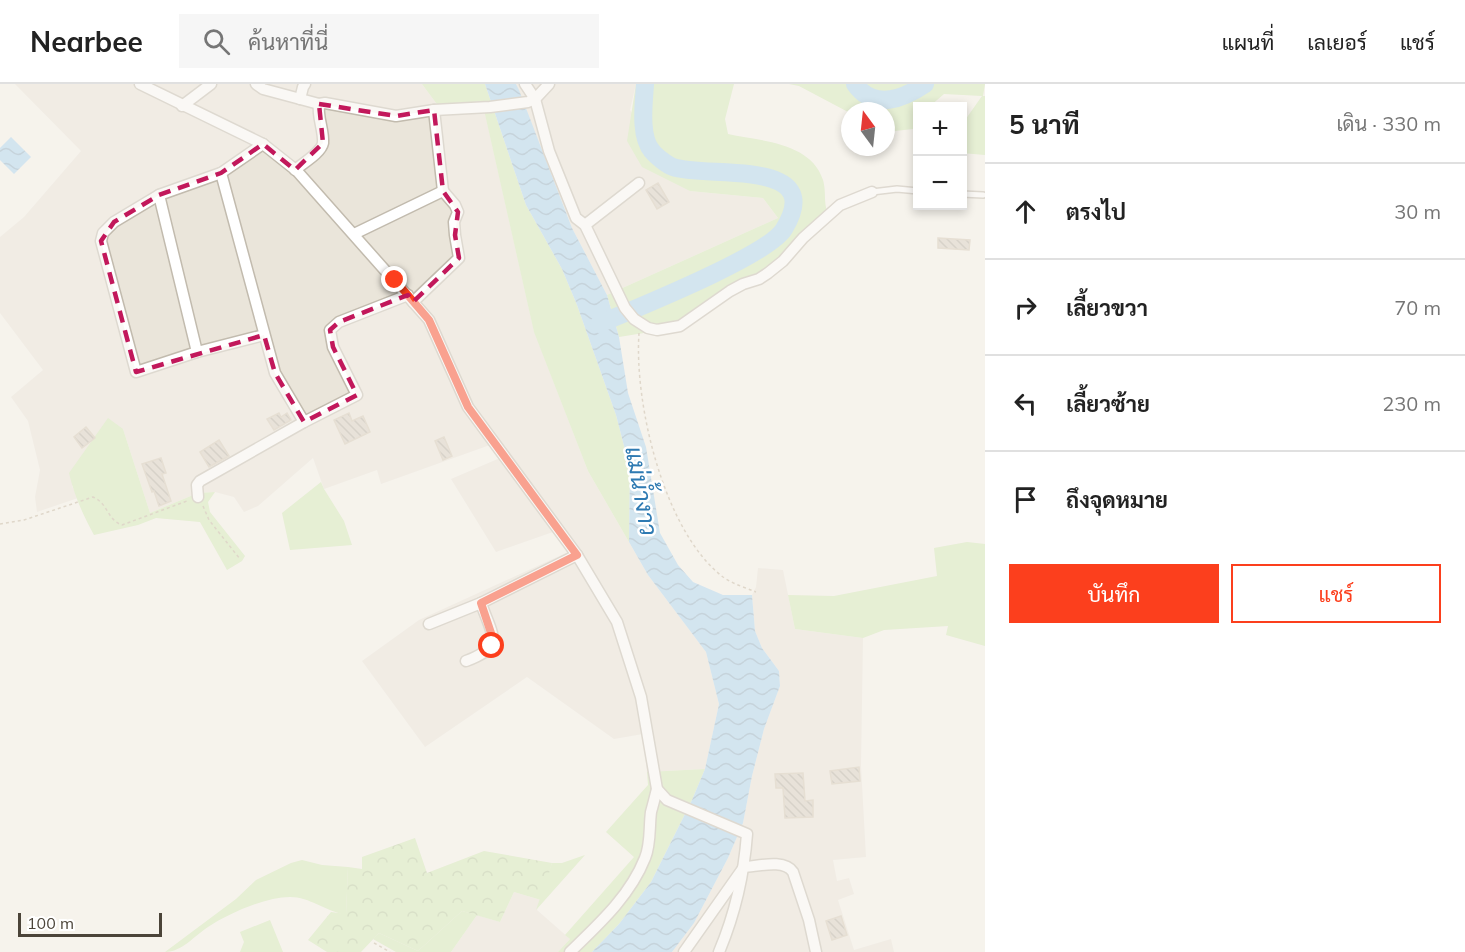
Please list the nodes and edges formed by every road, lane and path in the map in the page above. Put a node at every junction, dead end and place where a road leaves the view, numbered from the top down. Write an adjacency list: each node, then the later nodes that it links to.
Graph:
1 (141, 84): 10 (street)
2 (211, 84): 10 (street)
3 (256, 84): 7 (street)
4 (306, 84): 7 (street)
5 (525, 84): 8 (street)
6 (549, 84): 8 (street)
7 (300, 99): 9 (street)
8 (532, 100): 11 (street); 22 (street)
9 (319, 104): 11 (street); 13 (street)
10 (182, 106): 12 (street)
11 (434, 110): 16 (street)
12 (263, 144): 13 (street); 14 (street)
13 (295, 170): 23 (street)
14 (221, 173): 20 (street); 26 (street)
15 (639, 183): 22 (street)
16 (442, 191): 23 (street); 24 (street)
17 (913, 191): 18 (lane)
18 (872, 192): 25 (street)
19 (967, 194): 21 (lane)
20 (159, 195): 27 (street); 27 (street)
21 (984, 195)
22 (585, 225): 25 (street)
23 (354, 234): 24 (street)
24 (411, 299): 28 (street); 31 (street)
25 (640, 321): 33 (path)
26 (264, 335): 27 (street); 28 (street)
27 (196, 352)
28 (304, 422): 29 (street)
29 (198, 497): 30 (path); 32 (path)
30 (0, 524)
31 (577, 555): 34 (street); 37 (street)
32 (240, 559)
33 (756, 592)
34 (481, 603): 35 (street); 36 (street)
35 (429, 624)
36 (466, 661)
37 (657, 789): 38 (street); 41 (street)
38 (744, 867): 42 (street); 43 (street); 44 (street)
39 (374, 943): 40 (path)
40 (390, 952)
41 (570, 952)
42 (684, 952)
43 (719, 952)
44 (816, 952)

